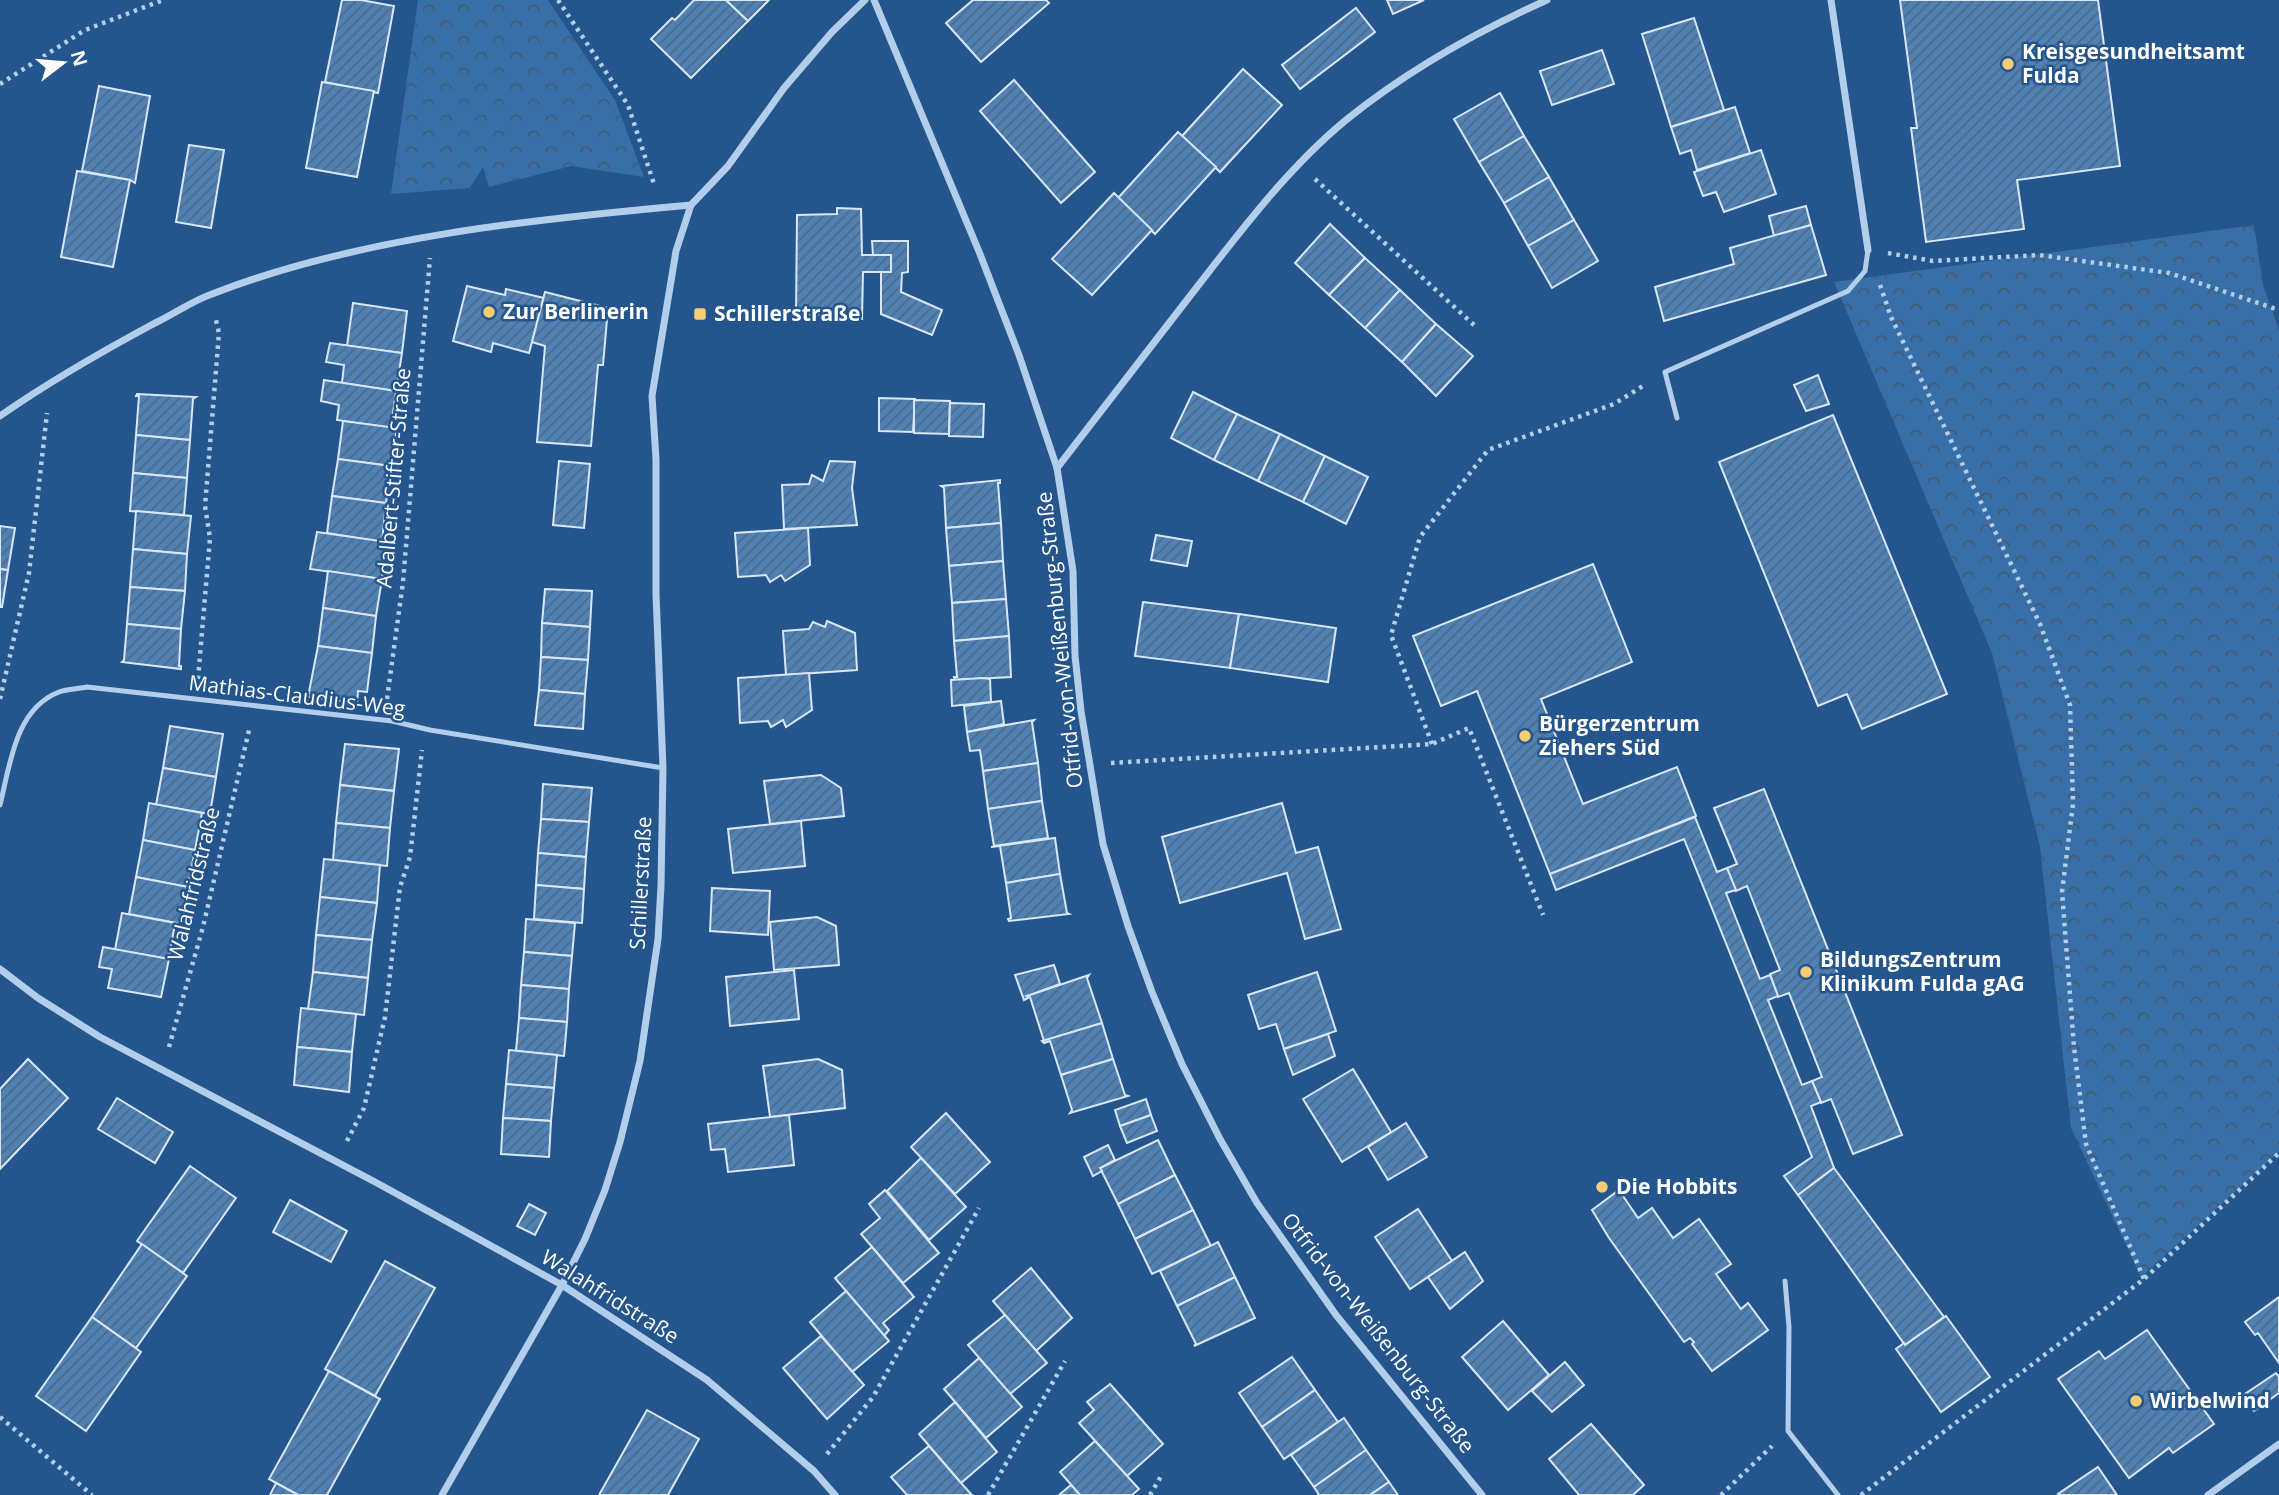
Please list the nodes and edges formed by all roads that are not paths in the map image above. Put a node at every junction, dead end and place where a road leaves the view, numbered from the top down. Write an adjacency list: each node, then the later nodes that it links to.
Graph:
1 (865, 0): 5 (street, Schillerstraße)
2 (874, 0): 9 (street, Otfrid-von-Weißenburg-Straße)
3 (1546, 0): 9 (street, Otfrid-von-Weißenburg-Straße)
4 (1831, 0): 6 (street)
5 (691, 205): 7 (street); 10 (street, Schillerstraße)
6 (1868, 250): 8 (lane)
7 (0, 416)
8 (1677, 418)
9 (1057, 468): 18 (street, Otfrid-von-Weißenburg-Straße)
10 (663, 768): 11 (lane, Mathias-Claudius-Weg); 14 (street, Schillerstraße)
11 (0, 805)
12 (0, 969): 14 (street, Walahfridstraße)
13 (1786, 1281): 19 (lane)
14 (562, 1284): 16 (street, Schillerstraße); 17 (street, Walahfridstraße)
15 (2279, 1444): 20 (street)
16 (442, 1495)
17 (835, 1495)
18 (1482, 1495)
19 (1838, 1495)
20 (2208, 1495)

